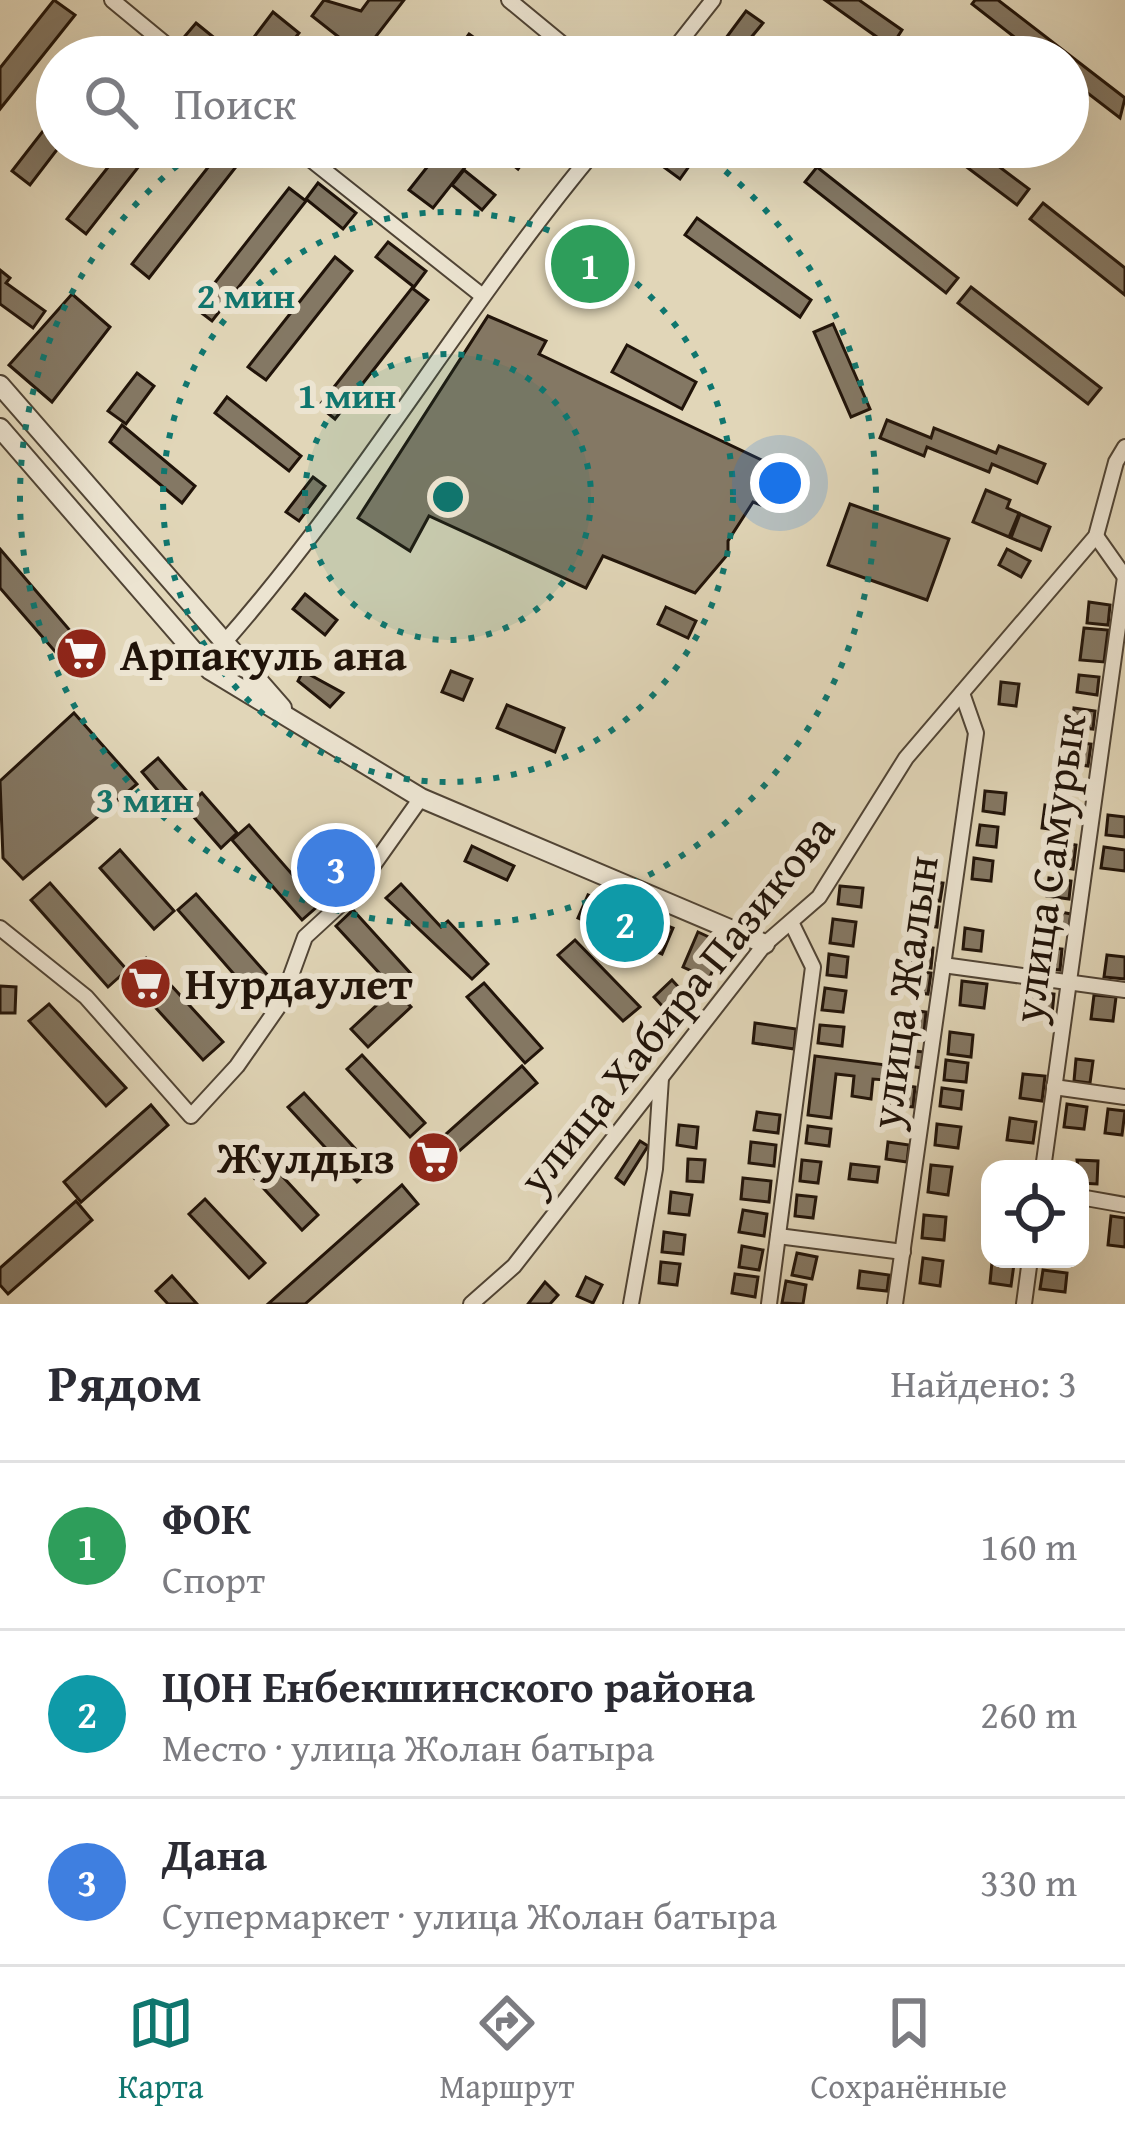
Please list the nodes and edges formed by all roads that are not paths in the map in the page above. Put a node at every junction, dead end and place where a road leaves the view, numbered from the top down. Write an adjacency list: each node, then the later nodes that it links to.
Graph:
1 (112, 0): 4 (street)
2 (509, 0): 5 (street)
3 (713, 0): 6 (street)
4 (156, 36)
5 (553, 36)
6 (685, 36)
7 (321, 168): 9 (street)
8 (581, 168): 9 (street)
9 (480, 294): 15 (street)
10 (0, 385): 15 (street)
11 (0, 428): 18 (street)
12 (1125, 447): 13 (street, улица Хабира Пазикова)
13 (1096, 536): 14 (street, улица Самурык); 17 (street, улица Хабира Пазикова)
14 (1125, 577): 16 (street, улица Самурык)
15 (223, 645): 18 (street)
16 (1117, 691): 24 (street, улица Самурык)
17 (962, 693): 20 (street, улица Хабира Пазикова); 23 (street, улица Жалын)
18 (302, 729): 19 (street)
19 (421, 798): 21 (street); 22 (street)
20 (791, 922): 22 (street, улица Хабира Пазикова); 32 (street)
21 (0, 928)
22 (765, 944): 26 (street, улица Хабира Пазикова)
23 (944, 965): 24 (street); 33 (street, улица Жалын)
24 (1069, 983): 25 (street); 27 (street, улица Самурык)
25 (1125, 990)
26 (661, 1078): 35 (street, улица Хабира Пазикова); 36 (street)
27 (1054, 1087): 28 (street); 29 (street, улица Самурык)
28 (1125, 1097)
29 (1044, 1160)
30 (1089, 1199): 31 (street)
31 (1125, 1205)
32 (778, 1236): 33 (street); 37 (street)
33 (903, 1252): 38 (street, улица Жалын)
34 (1029, 1268): 39 (street)
35 (471, 1304)
36 (631, 1304)
37 (769, 1304)
38 (896, 1304)
39 (1024, 1304)

